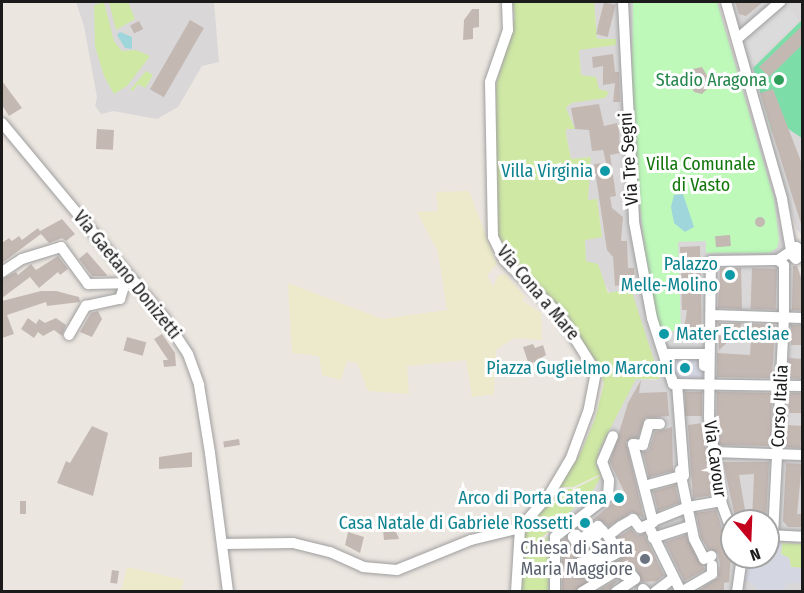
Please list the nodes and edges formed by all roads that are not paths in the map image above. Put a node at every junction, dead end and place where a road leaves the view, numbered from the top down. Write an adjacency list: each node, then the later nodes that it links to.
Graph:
1 (507, 2): 33 (street, Via Cona a Mare)
2 (623, 2): 16 (street, Via Tre Segni)
3 (726, 2): 5 (street)
4 (780, 2): 5 (street)
5 (737, 39): 7 (street)
6 (2, 123): 10 (street, Via Gaetano Donizetti)
7 (799, 255): 8 (street)
8 (783, 268): 11 (street); 12 (street, Corso Italia)
9 (2, 272): 10 (street)
10 (130, 284): 14 (street); 37 (street, Via Gaetano Donizetti)
11 (711, 315): 12 (street); 15 (street)
12 (784, 317): 13 (street); 17 (street, Corso Italia)
13 (802, 318)
14 (69, 335)
15 (706, 383): 16 (street); 16 (street); 17 (street); 22 (street, Via Cavour)
16 (675, 384): 25 (street)
17 (781, 385): 18 (street); 23 (street, Corso Italia)
18 (802, 386)
19 (660, 424): 26 (street)
20 (675, 424): 25 (street)
21 (613, 436): 40 (street)
22 (713, 452): 23 (street); 27 (street, Via Cavour)
23 (777, 454): 24 (street); 30 (street, Corso Italia)
24 (802, 455)
25 (682, 476): 26 (street); 28 (street)
26 (644, 486): 31 (street)
27 (721, 501): 28 (street); 29 (street, Via Cavour)
28 (688, 507): 31 (street); 32 (street)
29 (724, 509)
30 (772, 509)
31 (650, 523): 36 (street); 39 (street)
32 (690, 526): 36 (street); 51 (street)
33 (520, 528): 37 (street); 46 (street)
34 (780, 536): 35 (street)
35 (802, 537)
36 (653, 538): 42 (street)
37 (224, 544): 45 (street, Via Gaetano Donizetti)
38 (579, 547): 39 (street)
39 (584, 566): 40 (street); 43 (street)
40 (557, 567): 47 (street)
41 (740, 569): 52 (street)
42 (671, 574): 50 (street); 51 (street)
43 (599, 587): 44 (street); 48 (street)
44 (641, 587): 49 (street)
45 (228, 591)
46 (516, 591)
47 (555, 591)
48 (582, 591)
49 (615, 591)
50 (655, 591)
51 (681, 591)
52 (737, 591)

